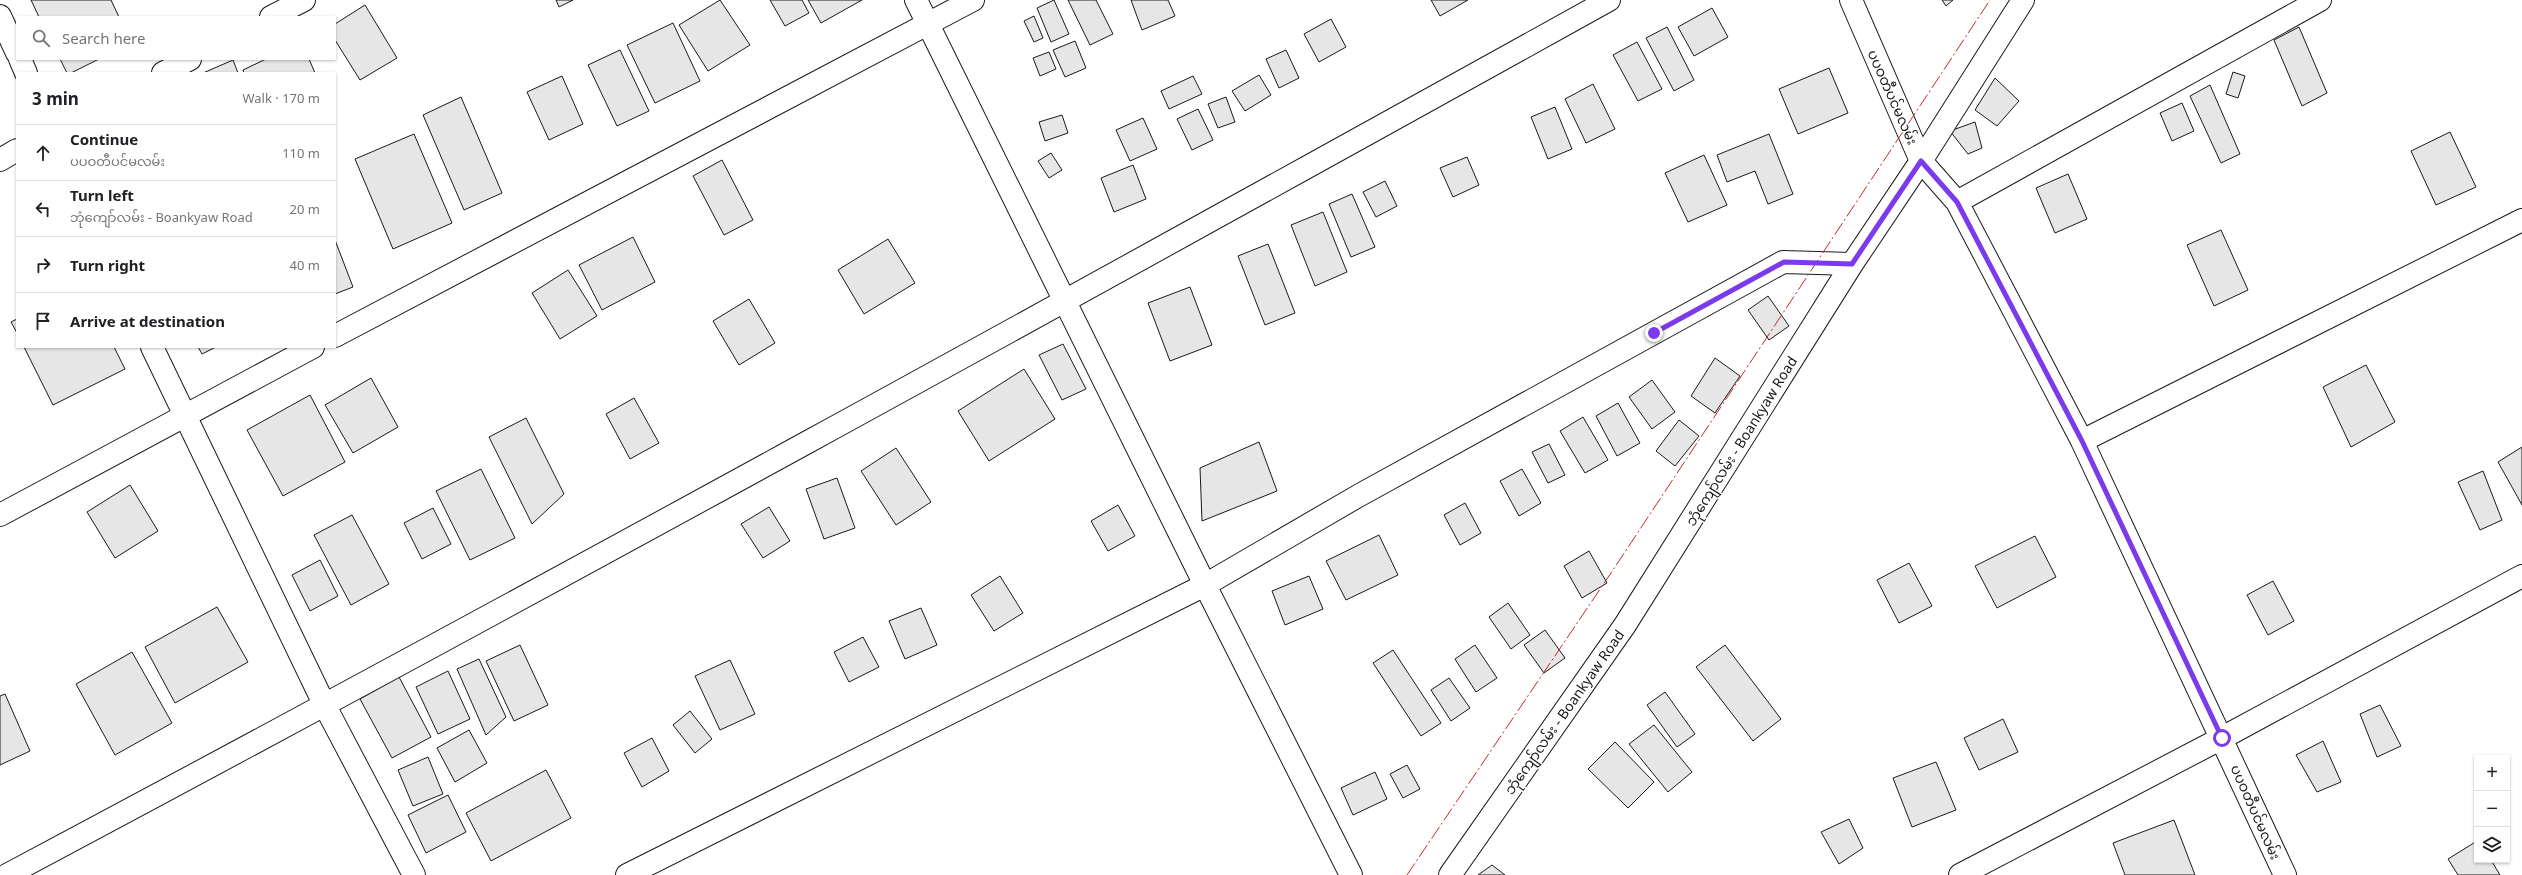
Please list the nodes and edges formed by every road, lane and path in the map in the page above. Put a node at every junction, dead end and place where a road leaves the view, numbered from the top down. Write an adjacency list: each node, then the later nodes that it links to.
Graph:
1 (304, 0): 9 (street)
2 (916, 0): 10 (street)
3 (973, 0): 10 (street)
4 (1609, 0): 22 (street)
5 (1851, 0): 18 (street, ပပဝတီပင်မလမ်း)
6 (2023, 0): 18 (street, ဘုံကျော်လမ်း - Boankyaw Road)
7 (2320, 0): 19 (street)
8 (0, 16): 11 (street)
9 (273, 16)
10 (928, 25): 22 (street); 23 (street)
11 (16, 51)
12 (20, 60): 14 (street)
13 (188, 60): 15 (street)
14 (26, 72)
15 (165, 72)
16 (16, 151): 17 (street)
17 (0, 160)
18 (1921, 161): 19 (street, ပပဝတီပင်မလမ်း); 21 (street, ဘုံကျော်လမ်း - Boankyaw Road)
19 (1957, 202): 27 (street, ပပဝတီပင်မလမ်း)
20 (2522, 220): 27 (street)
21 (1852, 264): 30 (street); 37 (street, ဘုံကျော်လမ်း - Boankyaw Road)
22 (1065, 302): 30 (street); 31 (street)
23 (336, 335)
24 (152, 348): 26 (street)
25 (311, 348): 26 (street)
26 (183, 415): 28 (street); 31 (street)
27 (2082, 441): 32 (street, ပပဝတီပင်မလမ်း)
28 (0, 515)
29 (2522, 576): 32 (street)
30 (1204, 585): 35 (street); 36 (street)
31 (325, 706): 33 (street); 34 (street)
32 (2222, 738): 38 (street); 39 (street, ပပဝတီပင်မလမ်း)
33 (7, 875)
34 (414, 875)
35 (627, 875)
36 (1351, 875)
37 (1450, 875)
38 (1960, 875)
39 (2285, 875)

